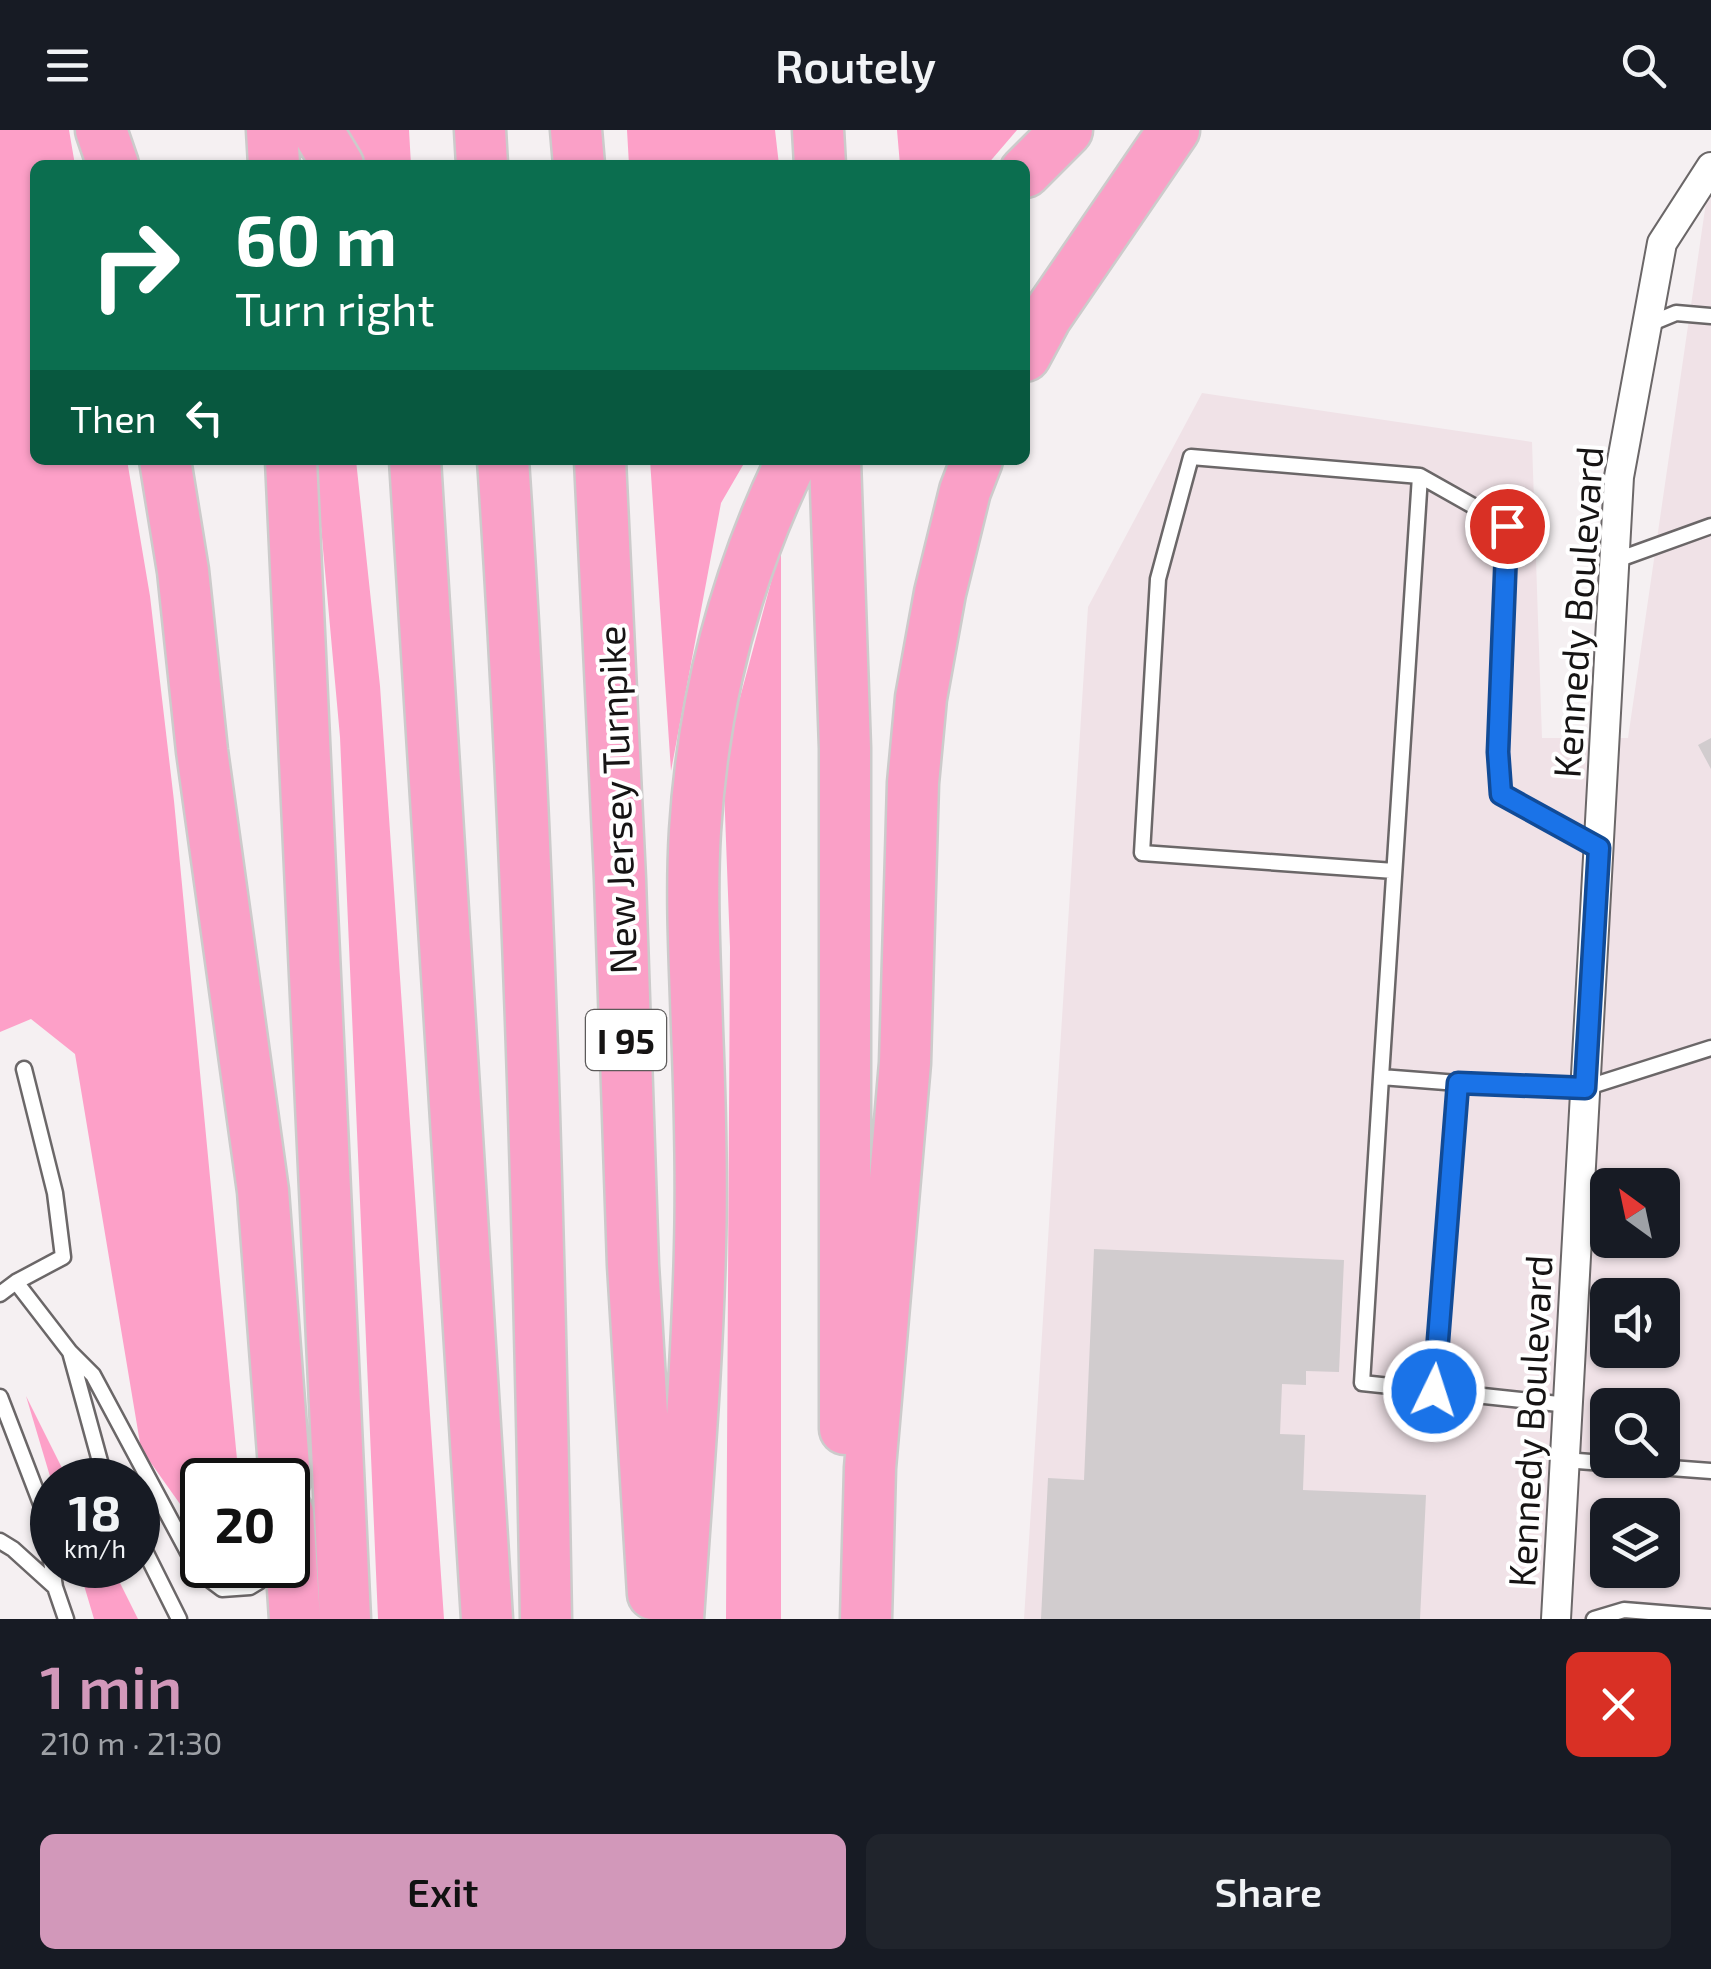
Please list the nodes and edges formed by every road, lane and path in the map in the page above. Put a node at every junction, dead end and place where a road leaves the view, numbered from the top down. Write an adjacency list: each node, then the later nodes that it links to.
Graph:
1 (101, 130): 9 (highway)
2 (272, 130): 10 (highway)
3 (317, 130): 11 (highway)
4 (480, 130): 12 (highway)
5 (576, 130): 13 (highway)
6 (818, 130): 14 (highway)
7 (1067, 130): 16 (highway)
8 (1174, 130): 19 (highway)
9 (112, 160)
10 (274, 160)
11 (335, 160)
12 (482, 160)
13 (579, 160)
14 (820, 160)
15 (1711, 166): 18 (street, Kennedy Boulevard)
16 (1030, 167)
17 (1711, 316): 18 (lane)
18 (1647, 326): 30 (street, Kennedy Boulevard)
19 (1030, 347)
20 (166, 465): 45 (highway)
21 (291, 465): 61 (highway)
22 (415, 465): 62 (highway)
23 (503, 465): 63 (highway, I 95)
24 (600, 465): 64 (highway, New Jersey Turnpike / I 95)
25 (790, 465): 65 (highway)
26 (834, 465): 66 (highway)
27 (976, 465): 67 (highway)
28 (1420, 476): 31 (lane); 32 (lane); 32 (lane)
29 (1711, 526): 30 (lane)
30 (1614, 560): 31 (street, Kennedy Boulevard)
31 (1599, 848): 37 (street, Kennedy Boulevard)
32 (1394, 871): 35 (lane)
33 (1711, 1048): 37 (lane)
34 (24, 1069): 38 (lane)
35 (1381, 1076): 36 (lane); 41 (lane)
36 (1458, 1083): 37 (lane); 41 (lane)
37 (1585, 1088): 43 (street, Kennedy Boulevard)
38 (16, 1282): 39 (lane); 40 (lane)
39 (0, 1294)
40 (70, 1352): 44 (lane); 49 (lane)
41 (1434, 1391): 43 (lane)
42 (0, 1397): 48 (lane)
43 (1568, 1404): 46 (street, Kennedy Boulevard)
44 (99, 1458)
45 (283, 1458)
46 (1564, 1460): 47 (lane); 68 (street, Kennedy Boulevard)
47 (1711, 1471)
48 (30, 1477)
49 (180, 1537)
50 (0, 1541): 51 (lane)
51 (30, 1566)
52 (160, 1581): 59 (lane)
53 (55, 1588): 58 (lane)
54 (221, 1588): 55 (lane)
55 (250, 1588)
56 (291, 1588): 60 (highway)
57 (1711, 1618): 69 (lane)
58 (66, 1619)
59 (179, 1619)
60 (296, 1619)
61 (345, 1619)
62 (487, 1619)
63 (546, 1619)
64 (654, 1619)
65 (678, 1619)
66 (845, 1619)
67 (866, 1619)
68 (1556, 1619)
69 (1594, 1619)

